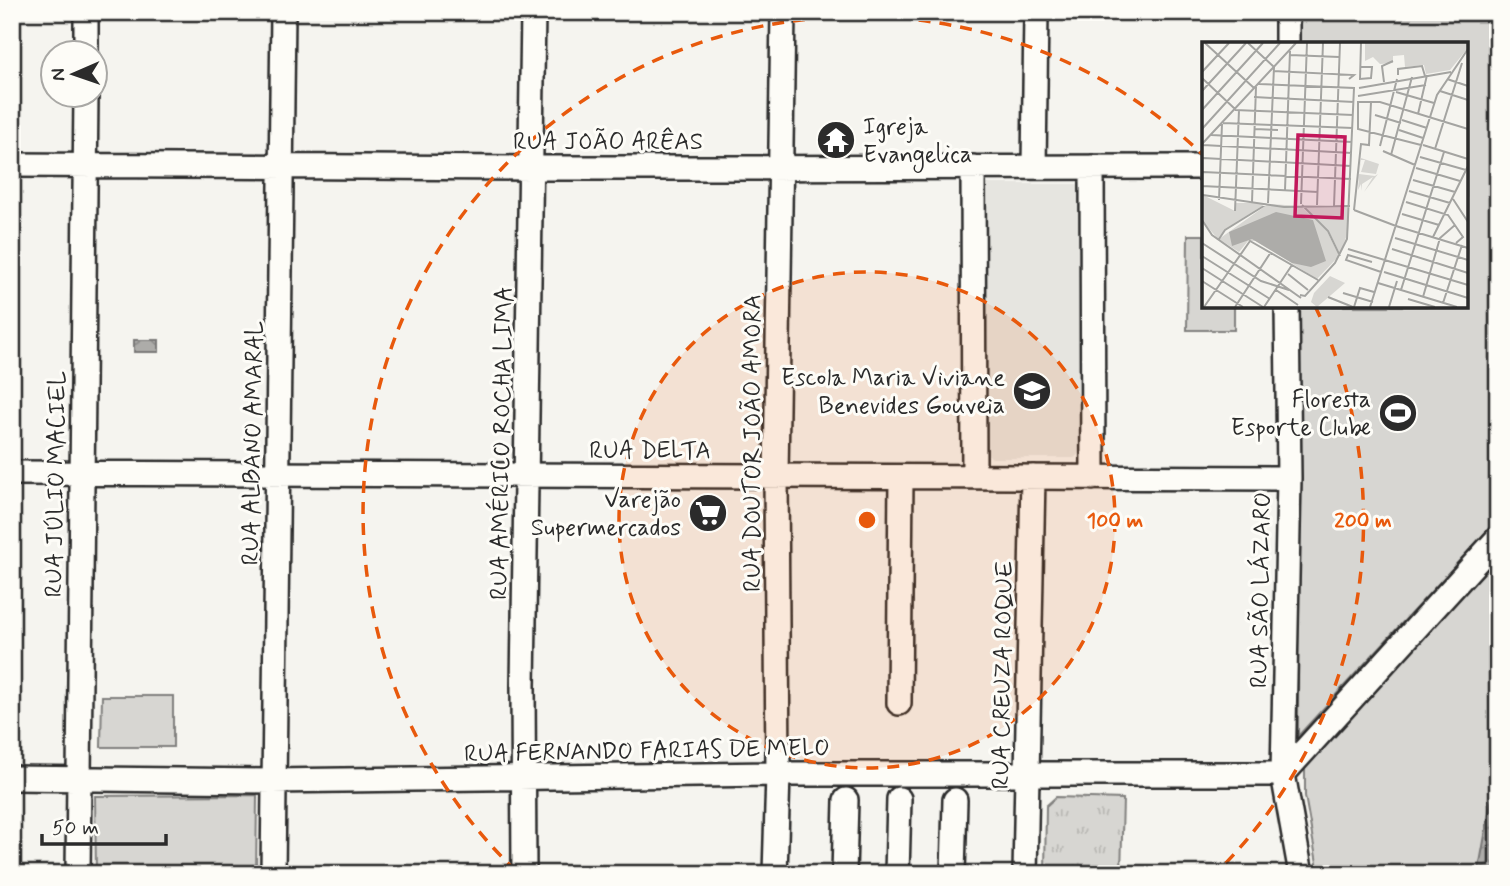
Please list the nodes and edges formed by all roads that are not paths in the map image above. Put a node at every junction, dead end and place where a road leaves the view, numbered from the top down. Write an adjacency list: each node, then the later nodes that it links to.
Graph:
1 (86, 12): 7 (street)
2 (283, 12): 12 (street, RUA ALBANO AMARAL)
3 (533, 12): 18 (street, RUA AMÉRICO ROCHA LIMA)
4 (783, 12): 13 (street, RUA DOUTOR JOÃO AMORA)
5 (1036, 12): 15 (street)
6 (1287, 12): 8 (street)
7 (86, 38)
8 (1287, 42)
9 (86, 108): 11 (street, RUA JÚLIO MACIEL)
10 (12, 165): 11 (street, RUA JOÃO ARÊAS)
11 (85, 165): 12 (street, RUA JOÃO ARÊAS); 20 (street, RUA JÚLIO MACIEL)
12 (281, 166): 18 (street, RUA JOÃO ARÊAS); 22 (street, RUA ALBANO AMARAL)
13 (782, 166): 14 (street, RUA JOÃO ARÊAS); 18 (street, RUA JOÃO ARÊAS); 24 (street, RUA DOUTOR JOÃO AMORA)
14 (973, 167): 15 (street, RUA JOÃO ARÊAS); 26 (street)
15 (1034, 167): 16 (street, RUA JOÃO ARÊAS)
16 (1092, 167): 17 (street, RUA JOÃO ARÊAS); 28 (street)
17 (1202, 167)
18 (532, 168): 23 (street, RUA AMÉRICO ROCHA LIMA)
19 (1287, 308): 29 (street, RUA SÃO LÁZARO)
20 (80, 472): 21 (street, RUA DELTA); 22 (street, RUA DELTA); 36 (street, RUA JÚLIO MACIEL)
21 (12, 473)
22 (278, 474): 23 (street, RUA DELTA); 38 (street, RUA ALBANO AMARAL)
23 (526, 476): 24 (street, RUA DELTA); 37 (street, RUA AMÉRICO ROCHA LIMA)
24 (776, 477): 25 (street, RUA DELTA); 32 (street, RUA DOUTOR JOÃO AMORA)
25 (901, 477): 26 (street, RUA DELTA); 31 (street)
26 (974, 477): 27 (street, RUA DELTA)
27 (1033, 477): 28 (street, RUA DELTA); 33 (street, RUA CREUZA ROQUE)
28 (1093, 478): 29 (street, RUA DELTA)
29 (1289, 478): 34 (street, RUA SÃO LÁZARO)
30 (1498, 538): 34 (street)
31 (899, 703)
32 (778, 774): 33 (street, RUA FERNANDO FARIAS DE MELO); 37 (street, RUA FERNANDO FARIAS DE MELO); 45 (street, RUA DOUTOR JOÃO AMORA)
33 (1026, 774): 34 (street, RUA FERNANDO FARIAS DE MELO); 49 (street, RUA CREUZA ROQUE)
34 (1283, 774): 50 (street, RUA SÃO LÁZARO)
35 (12, 778): 36 (street, RUA FERNANDO FARIAS DE MELO)
36 (79, 779): 38 (street, RUA FERNANDO FARIAS DE MELO); 42 (street, RUA JÚLIO MACIEL)
37 (524, 779): 38 (street, RUA FERNANDO FARIAS DE MELO); 44 (street, RUA AMÉRICO ROCHA LIMA)
38 (273, 781): 43 (street, RUA ALBANO AMARAL)
39 (899, 799): 47 (street)
40 (846, 800): 46 (street)
41 (955, 800): 48 (street)
42 (78, 874)
43 (274, 874)
44 (524, 874)
45 (775, 874)
46 (844, 874)
47 (897, 874)
48 (953, 874)
49 (1025, 874)
50 (1301, 874)

